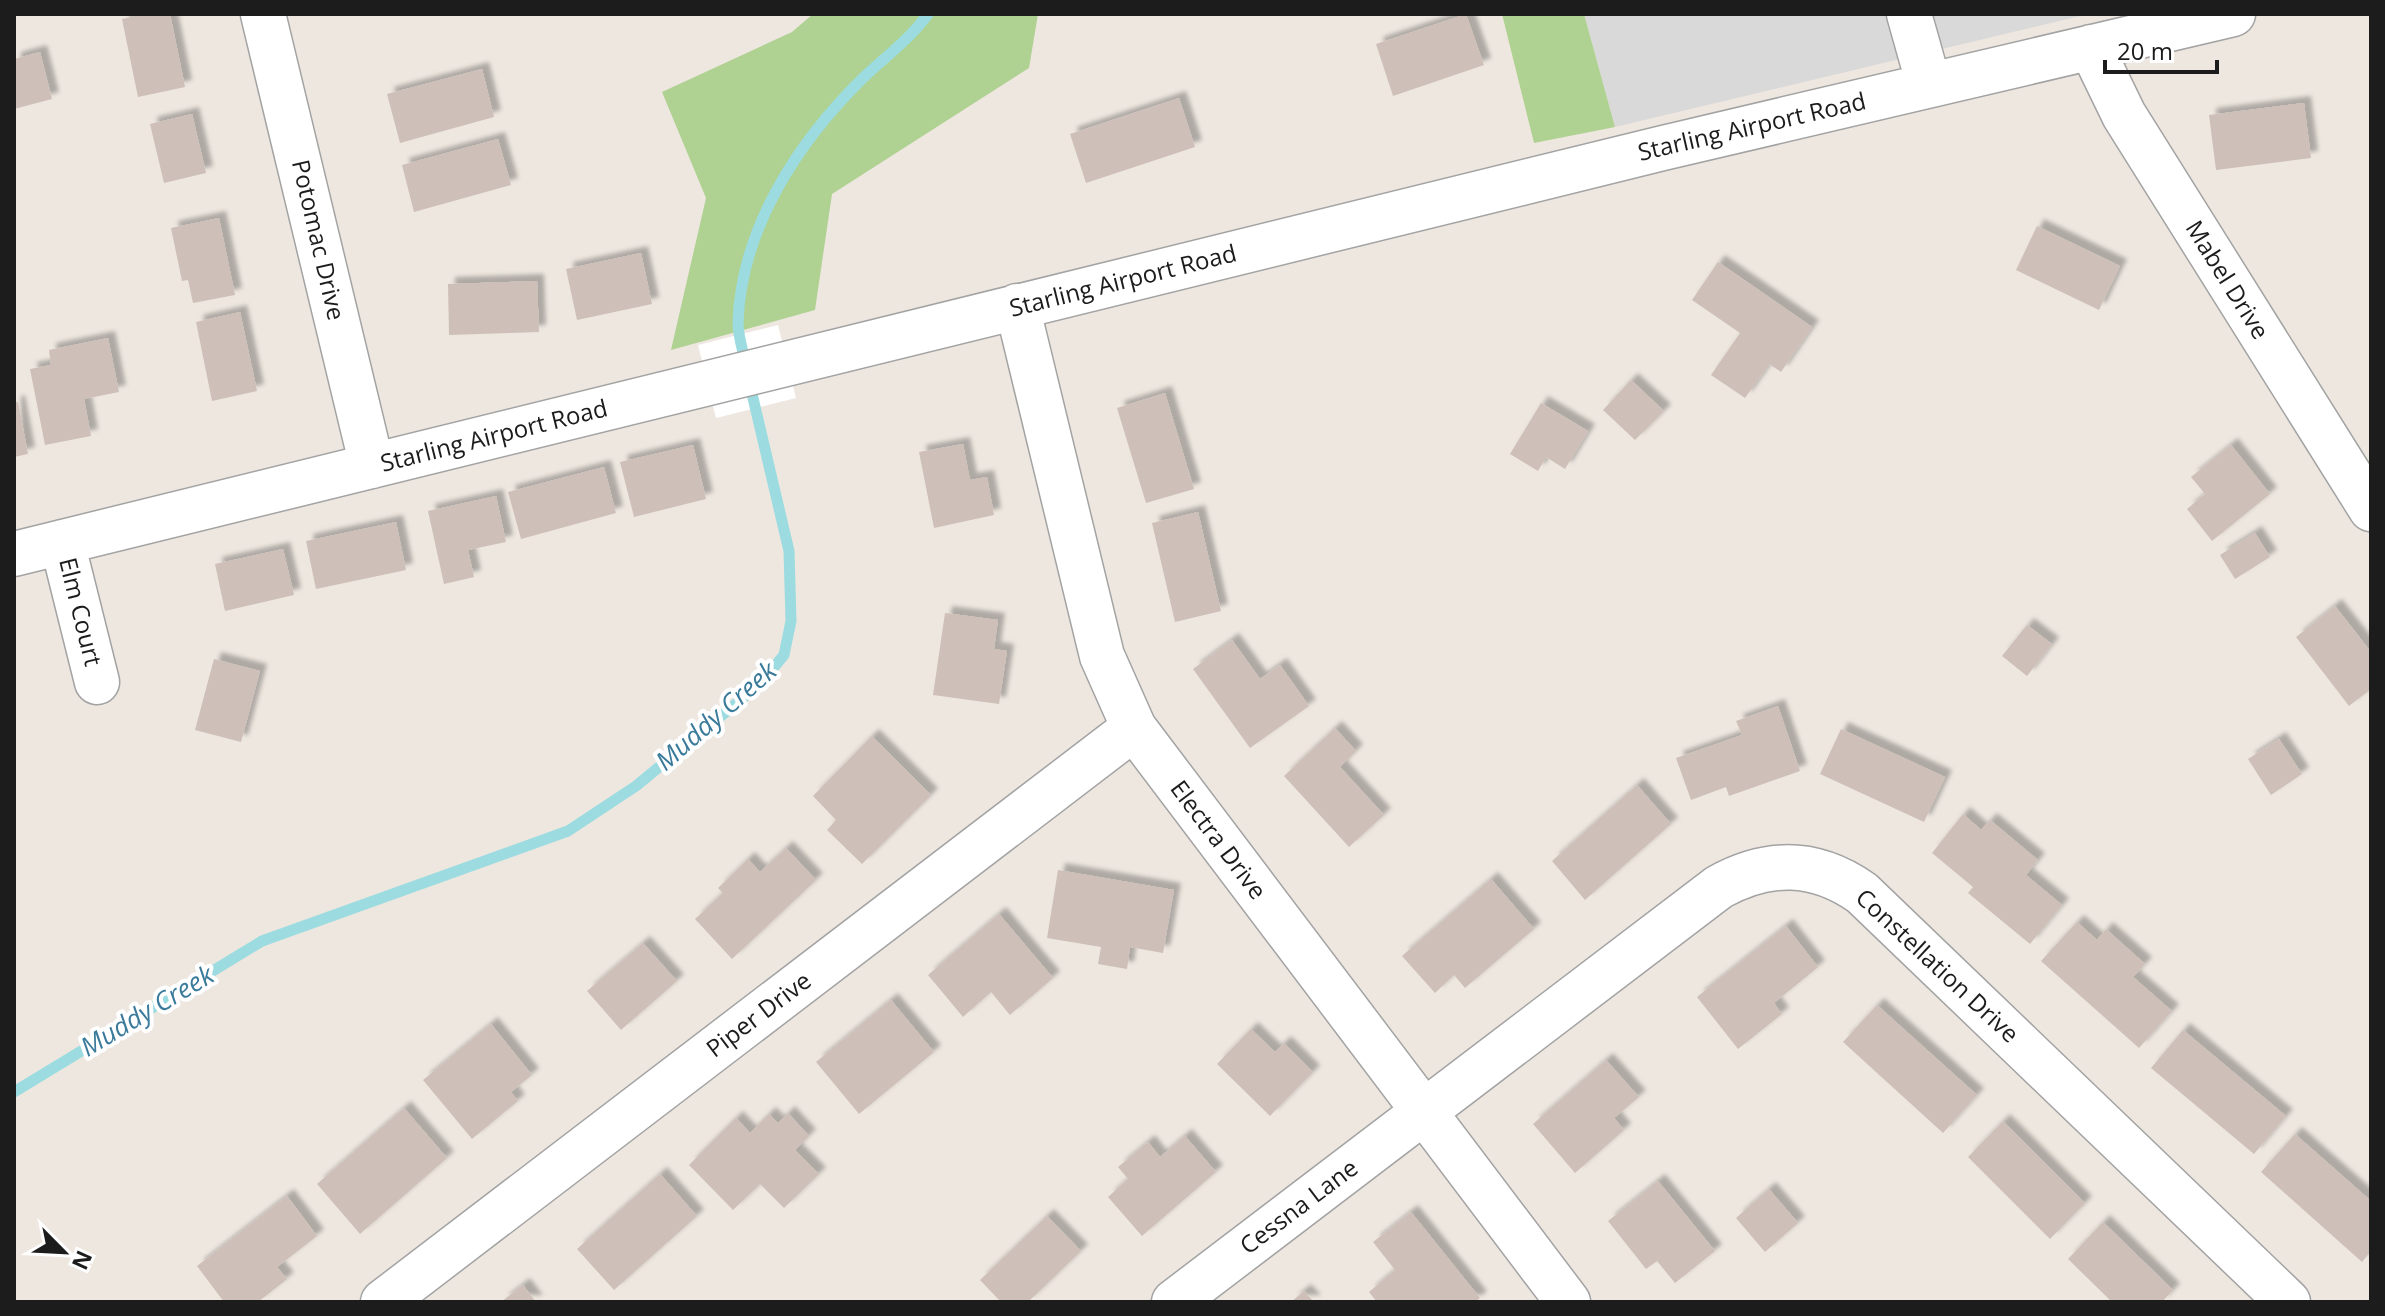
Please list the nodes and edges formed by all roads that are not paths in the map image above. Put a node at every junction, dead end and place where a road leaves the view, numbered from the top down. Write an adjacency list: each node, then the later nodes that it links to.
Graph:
1 (263, 14): 7 (street, Potomac Drive)
2 (1909, 14): 5 (street)
3 (2233, 14): 4 (street, Starling Airport Road)
4 (2091, 47): 5 (street, Starling Airport Road); 8 (street, Mabel Drive)
5 (1929, 85): 6 (street, Starling Airport Road)
6 (1017, 306): 7 (street, Starling Airport Road); 12 (street, Electra Drive)
7 (372, 466): 9 (street, Starling Airport Road)
8 (2371, 509)
9 (62, 542): 10 (street, Starling Airport Road); 11 (street, Elm Court)
10 (14, 554)
11 (97, 682)
12 (1134, 728): 13 (street, Electra Drive); 14 (street, Piper Drive)
13 (1423, 1112): 15 (street, Cessna Lane); 16 (street, Electra Drive); 17 (street, Constellation Drive)
14 (383, 1302)
15 (1174, 1302)
16 (1568, 1302)
17 (2288, 1302)

